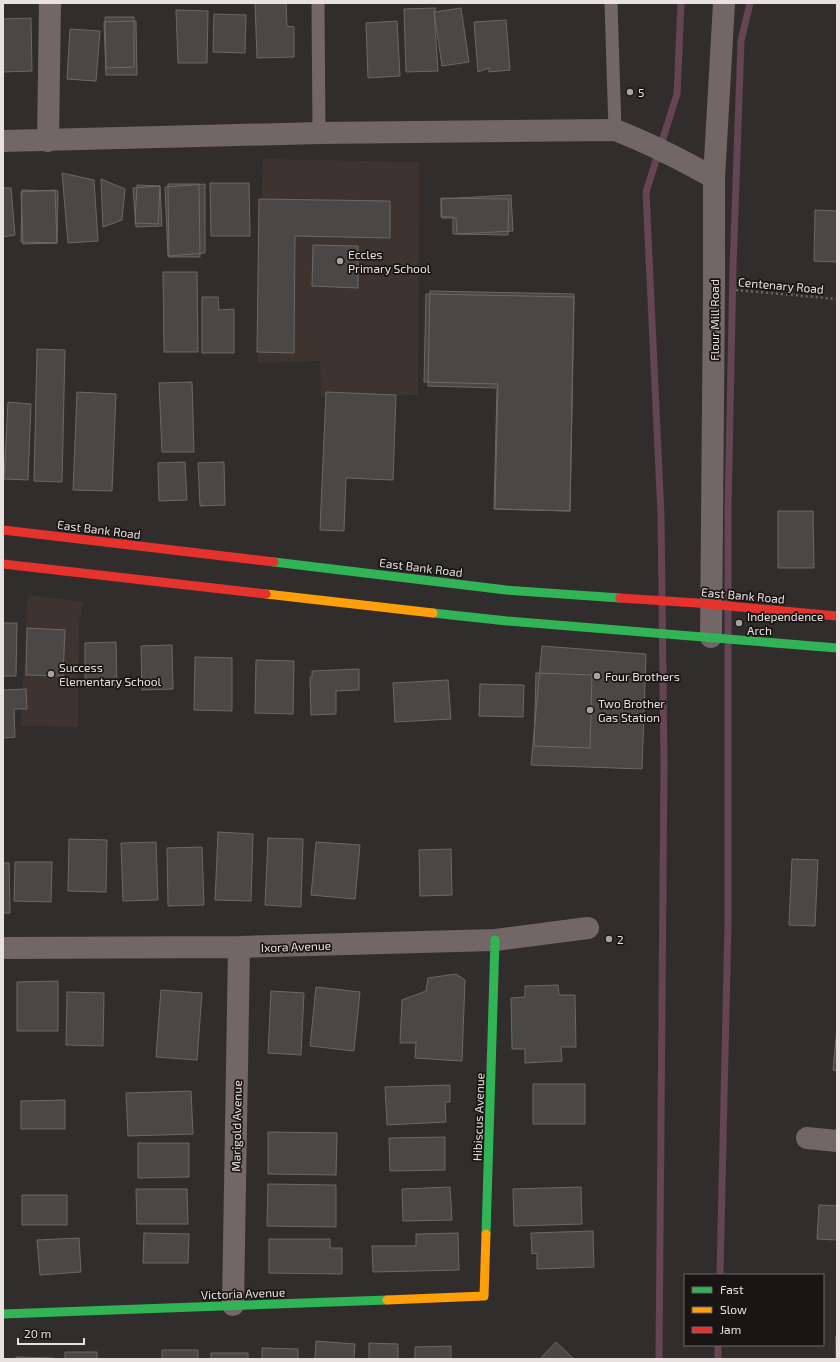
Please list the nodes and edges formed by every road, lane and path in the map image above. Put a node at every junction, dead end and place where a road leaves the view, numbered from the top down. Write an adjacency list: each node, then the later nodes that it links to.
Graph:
1 (50, 3): 8 (street)
2 (318, 3): 6 (lane)
3 (612, 3): 5 (lane)
4 (724, 3): 9 (street, Flour Mill Road)
5 (615, 130): 6 (street); 9 (street)
6 (319, 133): 8 (street)
7 (3, 141): 8 (street)
8 (48, 141)
9 (714, 178): 14 (street, Flour Mill Road)
10 (731, 290): 11 (path, Centenary Road)
11 (837, 299)
12 (3, 530): 14 (main road, East Bank Road)
13 (3, 564): 16 (main road)
14 (708, 604): 15 (main road, East Bank Road); 16 (street, Flour Mill Road)
15 (837, 616)
16 (708, 637): 17 (main road)
17 (837, 648)
18 (588, 928): 19 (street, Ixora Avenue)
19 (495, 940): 20 (street, Ixora Avenue); 24 (main road, Hibiscus Avenue)
20 (239, 947): 21 (street, Ixora Avenue); 25 (street, Marigold Avenue)
21 (3, 948)
22 (807, 1138): 23 (street)
23 (837, 1141)
24 (484, 1296): 25 (main road, Victoria Avenue)
25 (233, 1305): 26 (main road, Victoria Avenue)
26 (3, 1314)

